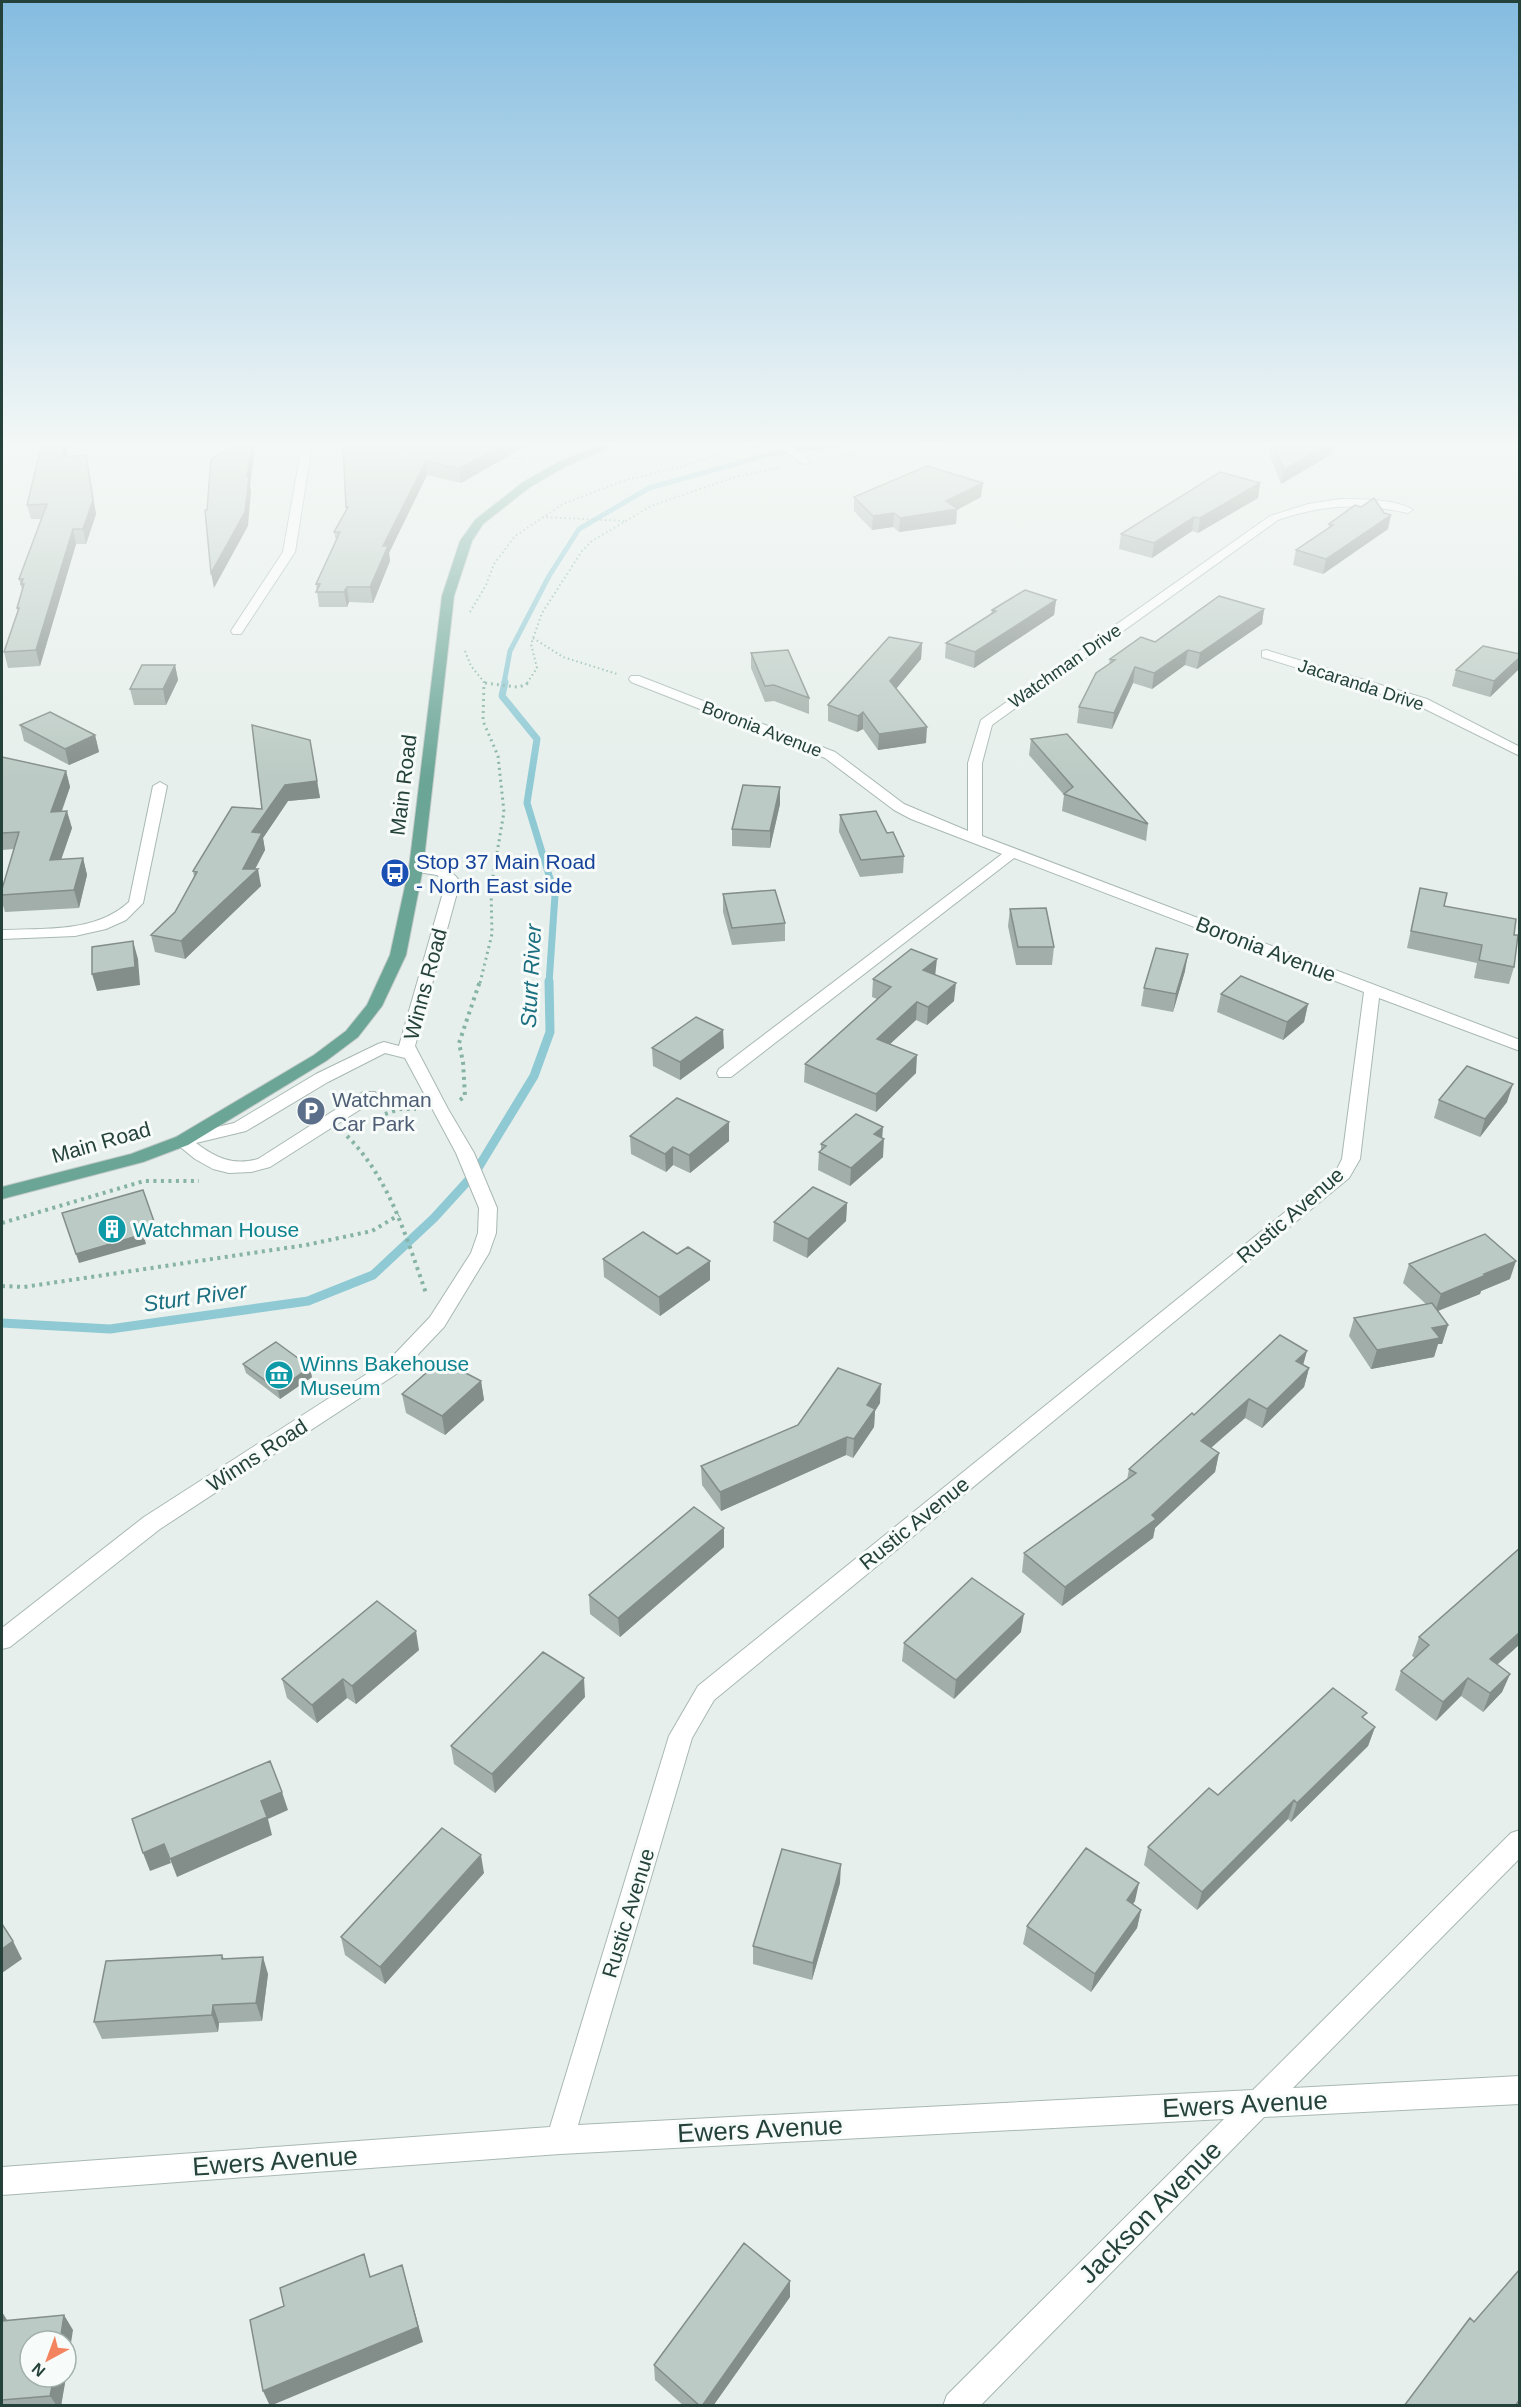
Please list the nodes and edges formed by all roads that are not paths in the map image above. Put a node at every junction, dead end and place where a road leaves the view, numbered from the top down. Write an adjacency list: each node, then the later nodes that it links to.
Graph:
1 (288, 555): 4 (street)
2 (461, 555): 11 (main road, Main Road)
3 (1222, 555): 9 (street, Watchman Drive)
4 (237, 631)
5 (1266, 654): 7 (street, Jacaranda Drive)
6 (635, 679): 9 (street, Boronia Avenue)
7 (1520, 752)
8 (160, 786): 12 (street)
9 (975, 838): 10 (street, Boronia Avenue)
10 (1012, 853): 13 (street, Boronia Avenue); 16 (street)
11 (416, 868): 15 (street, Winns Road); 18 (main road, Main Road)
12 (2, 935)
13 (1372, 990): 14 (street, Boronia Avenue); 24 (street, Rustic Avenue)
14 (1520, 1046)
15 (411, 1055): 18 (street); 20 (street, Winns Road)
16 (725, 1073)
17 (369, 1096): 18 (street)
18 (182, 1141): 19 (main road, Main Road)
19 (2, 1194)
20 (2, 1640)
21 (1520, 1841): 23 (street, Jackson Avenue)
22 (1520, 2090): 23 (street, Ewers Avenue)
23 (1258, 2103): 24 (street, Ewers Avenue); 26 (street, Jackson Avenue)
24 (560, 2140): 25 (street, Ewers Avenue)
25 (2, 2181)
26 (958, 2406)

